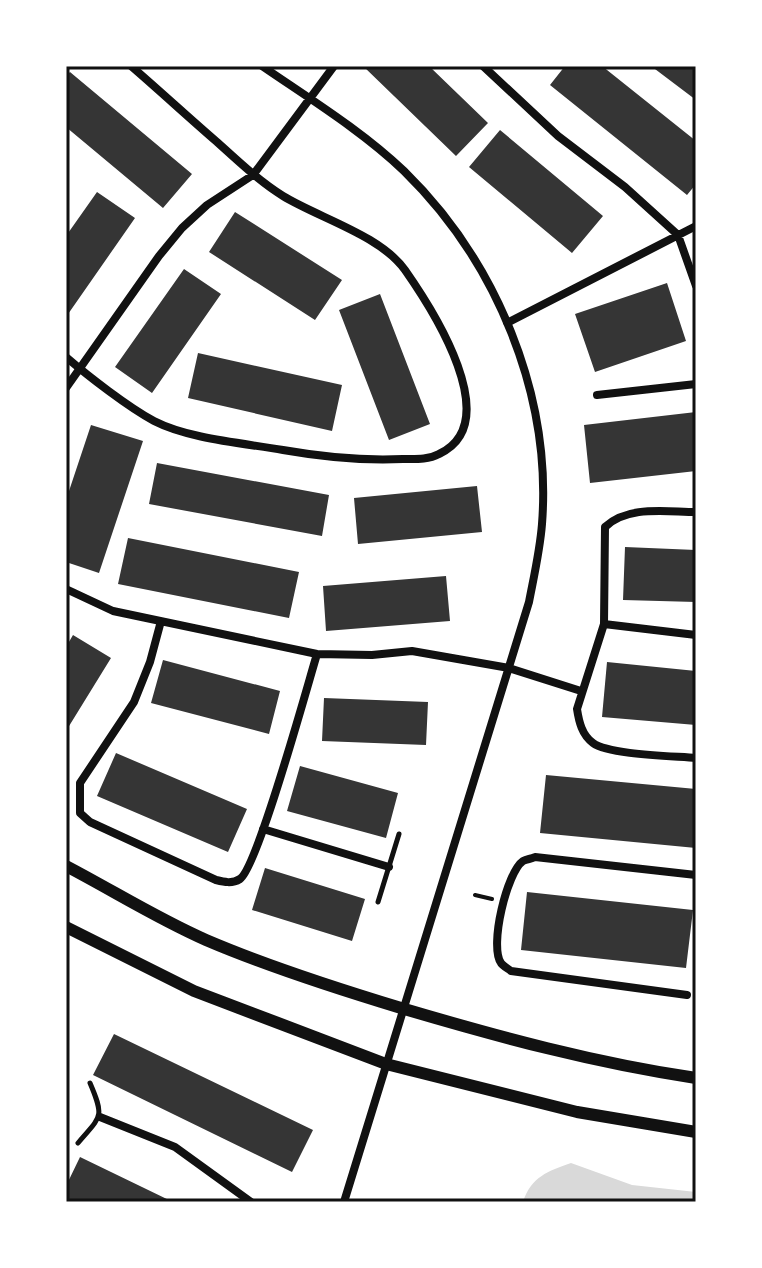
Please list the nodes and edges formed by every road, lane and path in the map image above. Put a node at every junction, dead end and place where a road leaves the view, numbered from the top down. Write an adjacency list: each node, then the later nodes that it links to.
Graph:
1 (131, 66): 6 (street)
2 (262, 66): 5 (street)
3 (334, 66): 5 (street)
4 (483, 66): 8 (street)
5 (310, 100): 6 (street); 10 (street)
6 (253, 175): 12 (street); 12 (street)
7 (696, 226): 8 (street)
8 (678, 235): 9 (street); 10 (street)
9 (696, 286)
10 (507, 323): 22 (street)
11 (66, 357): 12 (street)
12 (79, 368): 14 (street)
13 (696, 384): 15 (street)
14 (66, 388)
15 (597, 395)
16 (696, 512): 19 (street)
17 (66, 589): 18 (street)
18 (161, 621): 21 (street); 25 (street)
19 (604, 624): 20 (street); 23 (street)
20 (696, 635)
21 (317, 654): 22 (street); 25 (street)
22 (509, 668): 23 (street); 35 (street)
23 (581, 691): 24 (street)
24 (696, 758)
25 (263, 829): 28 (street)
26 (399, 834): 28 (lane)
27 (66, 866): 35 (street)
28 (389, 867): 32 (lane)
29 (696, 875): 34 (street)
30 (475, 895): 31 (path)
31 (493, 900)
32 (378, 902)
33 (66, 927): 38 (street)
34 (687, 995)
35 (402, 1008): 38 (street); 39 (street)
36 (696, 1039): 37 (path)
37 (695, 1046)
38 (386, 1064): 42 (street); 45 (street)
39 (696, 1078)
40 (90, 1083): 41 (lane)
41 (100, 1117): 43 (lane); 44 (street)
42 (696, 1132)
43 (78, 1143)
44 (251, 1202)
45 (344, 1202)

